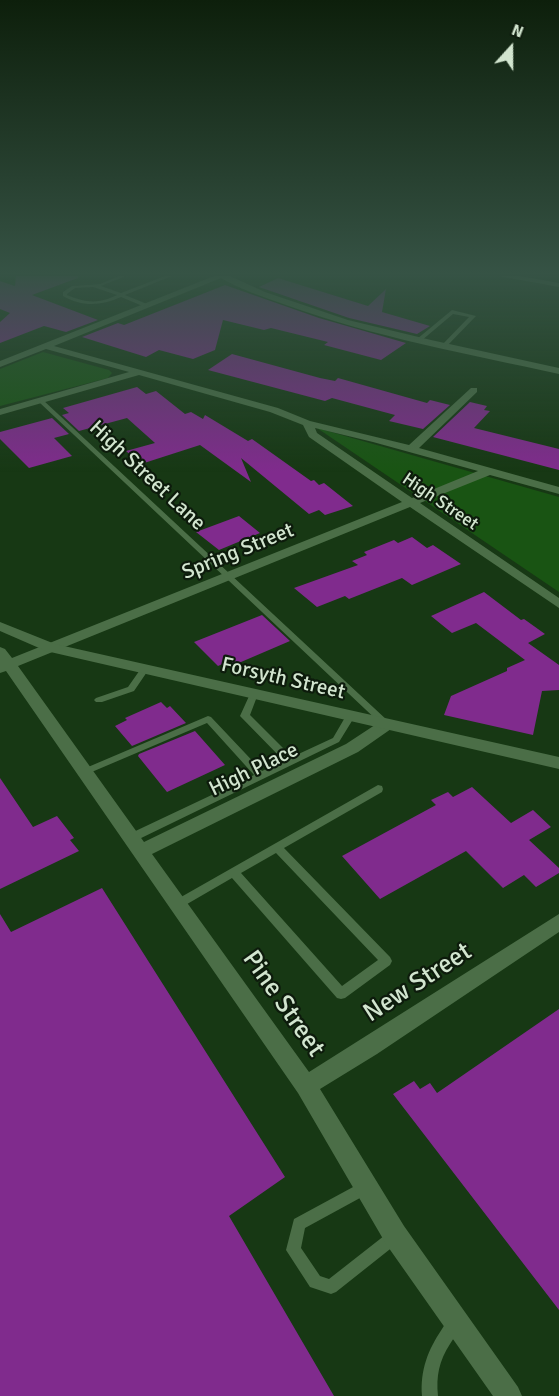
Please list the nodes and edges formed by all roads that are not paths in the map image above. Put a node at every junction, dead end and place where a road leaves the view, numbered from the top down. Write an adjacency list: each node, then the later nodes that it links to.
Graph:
1 (57, 341): 4 (street)
2 (424, 341): 5 (street)
3 (449, 341): 5 (lane)
4 (45, 346): 6 (street); 8 (street, High Street)
5 (444, 346): 7 (street)
6 (0, 364)
7 (559, 371)
8 (139, 372): 10 (street); 12 (street, High Street)
9 (474, 390): 13 (street)
10 (40, 401): 11 (street); 17 (lane, High Street Lane)
11 (0, 412)
12 (307, 423): 13 (street, High Street); 16 (street, High Street)
13 (411, 449): 14 (street, High Street)
14 (489, 471): 15 (street, High Street); 16 (street, Spring Street)
15 (559, 491)
16 (411, 504): 17 (street, Spring Street); 18 (street, High Street)
17 (229, 577): 20 (street, Spring Street); 26 (lane, High Street Lane)
18 (559, 604)
19 (0, 626): 20 (street, Forsyth Street)
20 (51, 648): 21 (street, Spring Street); 22 (street, Forsyth Street)
21 (3, 662): 29 (street, Pine Street)
22 (145, 669): 23 (street, Forsyth Street); 24 (lane)
23 (254, 694): 25 (street, Forsyth Street); 27 (lane)
24 (99, 700)
25 (350, 716): 26 (street, Forsyth Street); 27 (lane)
26 (386, 725): 28 (street, Forsyth Street); 32 (street, High Place)
27 (291, 762): 30 (lane)
28 (559, 763)
29 (84, 772): 30 (lane); 32 (street, Pine Street)
30 (261, 777): 32 (lane)
31 (378, 789): 33 (lane)
32 (136, 845): 35 (street, Pine Street)
33 (277, 847): 34 (lane); 34 (lane)
34 (233, 872): 35 (lane)
35 (178, 904): 37 (street, Pine Street)
36 (559, 922): 37 (street, New Street)
37 (306, 1086): 38 (street, Pine Street)
38 (366, 1187): 39 (street, Pine Street); 39 (lane)
39 (395, 1235): 40 (street, Pine Street)
40 (456, 1321): 41 (lane); 42 (street, Pine Street)
41 (430, 1396)
42 (509, 1396)

